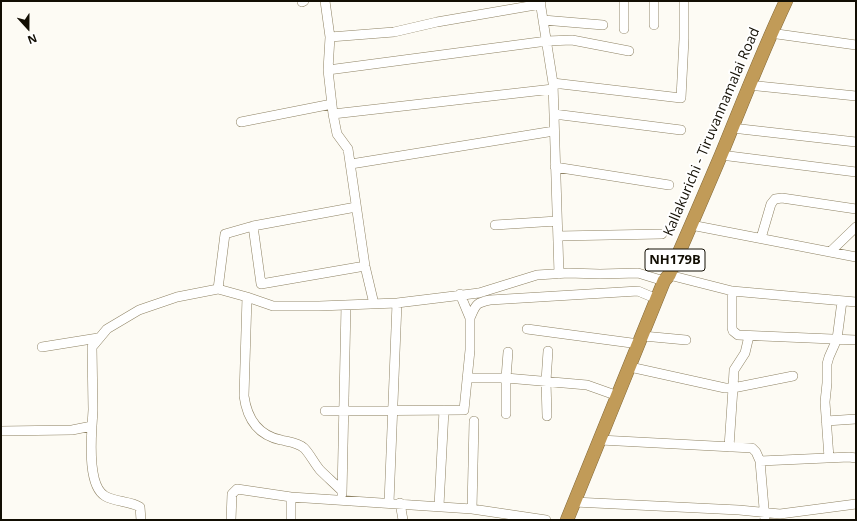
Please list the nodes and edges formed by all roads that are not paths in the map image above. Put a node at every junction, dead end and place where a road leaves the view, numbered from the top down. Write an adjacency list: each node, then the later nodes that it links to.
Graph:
1 (325, 1): 12 (street)
2 (624, 1): 10 (street)
3 (654, 1): 9 (street)
4 (684, 1): 17 (street)
5 (786, 1): 11 (highway, Kallakurichi - Tiruvannamalai Road / NH179B)
6 (541, 3): 7 (street); 12 (street)
7 (543, 20): 8 (street); 13 (street)
8 (603, 25)
9 (654, 25)
10 (624, 29)
11 (770, 33): 14 (street); 18 (highway, Kallakurichi - Tiruvannamalai Road / NH179B)
12 (330, 37): 16 (street)
13 (547, 41): 15 (street); 16 (street); 17 (street)
14 (856, 45)
15 (628, 51)
16 (328, 70): 20 (street)
17 (553, 86): 21 (street); 22 (street)
18 (748, 86): 19 (street); 24 (highway, Kallakurichi - Tiruvannamalai Road / NH179B)
19 (856, 96)
20 (332, 104): 21 (street); 23 (street)
21 (332, 114): 29 (street)
22 (554, 114): 25 (street); 26 (street)
23 (241, 122)
24 (732, 128): 27 (street); 28 (highway, Kallakurichi - Tiruvannamalai Road / NH179B)
25 (681, 130)
26 (554, 131): 29 (street); 30 (street)
27 (856, 142)
28 (721, 155): 31 (street); 37 (highway, Kallakurichi - Tiruvannamalai Road / NH179B)
29 (350, 164): 33 (street)
30 (555, 167): 32 (street); 35 (street)
31 (856, 172)
32 (669, 185)
33 (356, 207): 38 (street); 45 (street)
34 (856, 209): 42 (street)
35 (557, 221): 36 (street); 41 (street)
36 (495, 225)
37 (691, 225): 42 (street); 47 (highway, Kallakurichi - Tiruvannamalai Road / NH179B)
38 (253, 226): 45 (street); 48 (street)
39 (856, 227): 43 (street)
40 (662, 234): 41 (street)
41 (558, 236): 46 (street)
42 (761, 238): 43 (street)
43 (830, 252): 44 (street)
44 (856, 257)
45 (365, 266): 56 (street)
46 (559, 274): 47 (street); 50 (street)
47 (666, 278): 49 (street); 52 (highway, Kallakurichi - Tiruvannamalai Road / NH179B)
48 (218, 289): 51 (street); 61 (street)
49 (732, 291): 53 (street); 60 (street)
50 (460, 294): 55 (street); 58 (street)
51 (247, 297): 57 (street); 92 (street)
52 (657, 299): 58 (street); 62 (highway, Kallakurichi - Tiruvannamalai Road / NH179B)
53 (842, 301): 54 (street); 64 (street)
54 (856, 302)
55 (397, 303): 56 (street); 76 (street)
56 (374, 304): 57 (street)
57 (346, 305): 79 (street)
58 (470, 318): 71 (street)
59 (527, 329): 62 (street)
60 (749, 336): 64 (street); 74 (street)
61 (98, 338): 66 (street); 85 (street)
62 (641, 340): 63 (street); 69 (highway, Kallakurichi - Tiruvannamalai Road / NH179B)
63 (686, 340)
64 (837, 340): 65 (street); 84 (street)
65 (856, 340)
66 (42, 347)
67 (548, 351): 73 (street)
68 (508, 352): 72 (street)
69 (630, 367): 74 (street); 75 (highway, Kallakurichi - Tiruvannamalai Road / NH179B)
70 (793, 376): 74 (street)
71 (467, 378): 72 (street); 77 (street)
72 (506, 378): 73 (street); 80 (street)
73 (546, 381): 75 (street); 81 (street)
74 (734, 388): 88 (street)
75 (618, 396): 87 (highway, Kallakurichi - Tiruvannamalai Road / NH179B)
76 (394, 410): 77 (street); 79 (street); 95 (street)
77 (444, 410): 98 (street)
78 (325, 411): 79 (street)
79 (344, 411): 92 (street)
80 (506, 414)
81 (547, 416)
82 (856, 419): 84 (street)
83 (474, 421): 99 (street)
84 (826, 421): 89 (street)
85 (92, 426): 86 (street); 101 (street)
86 (1, 431)
87 (600, 440): 88 (street); 94 (highway, Kallakurichi - Tiruvannamalai Road / NH179B)
88 (729, 447): 91 (street)
89 (829, 458): 90 (street); 91 (street)
90 (856, 458)
91 (760, 461): 100 (street)
92 (342, 496): 93 (street); 95 (street)
93 (291, 497): 102 (street); 103 (street)
94 (574, 502): 100 (street); 106 (highway, Kallakurichi - Tiruvannamalai Road / NH179B)
95 (390, 503): 96 (street)
96 (400, 503): 98 (street); 104 (street)
97 (856, 504): 100 (street)
98 (439, 506): 99 (street)
99 (472, 509): 105 (street)
100 (764, 517)
101 (141, 520)
102 (231, 520)
103 (291, 520)
104 (403, 520)
105 (546, 520)
106 (567, 520)

